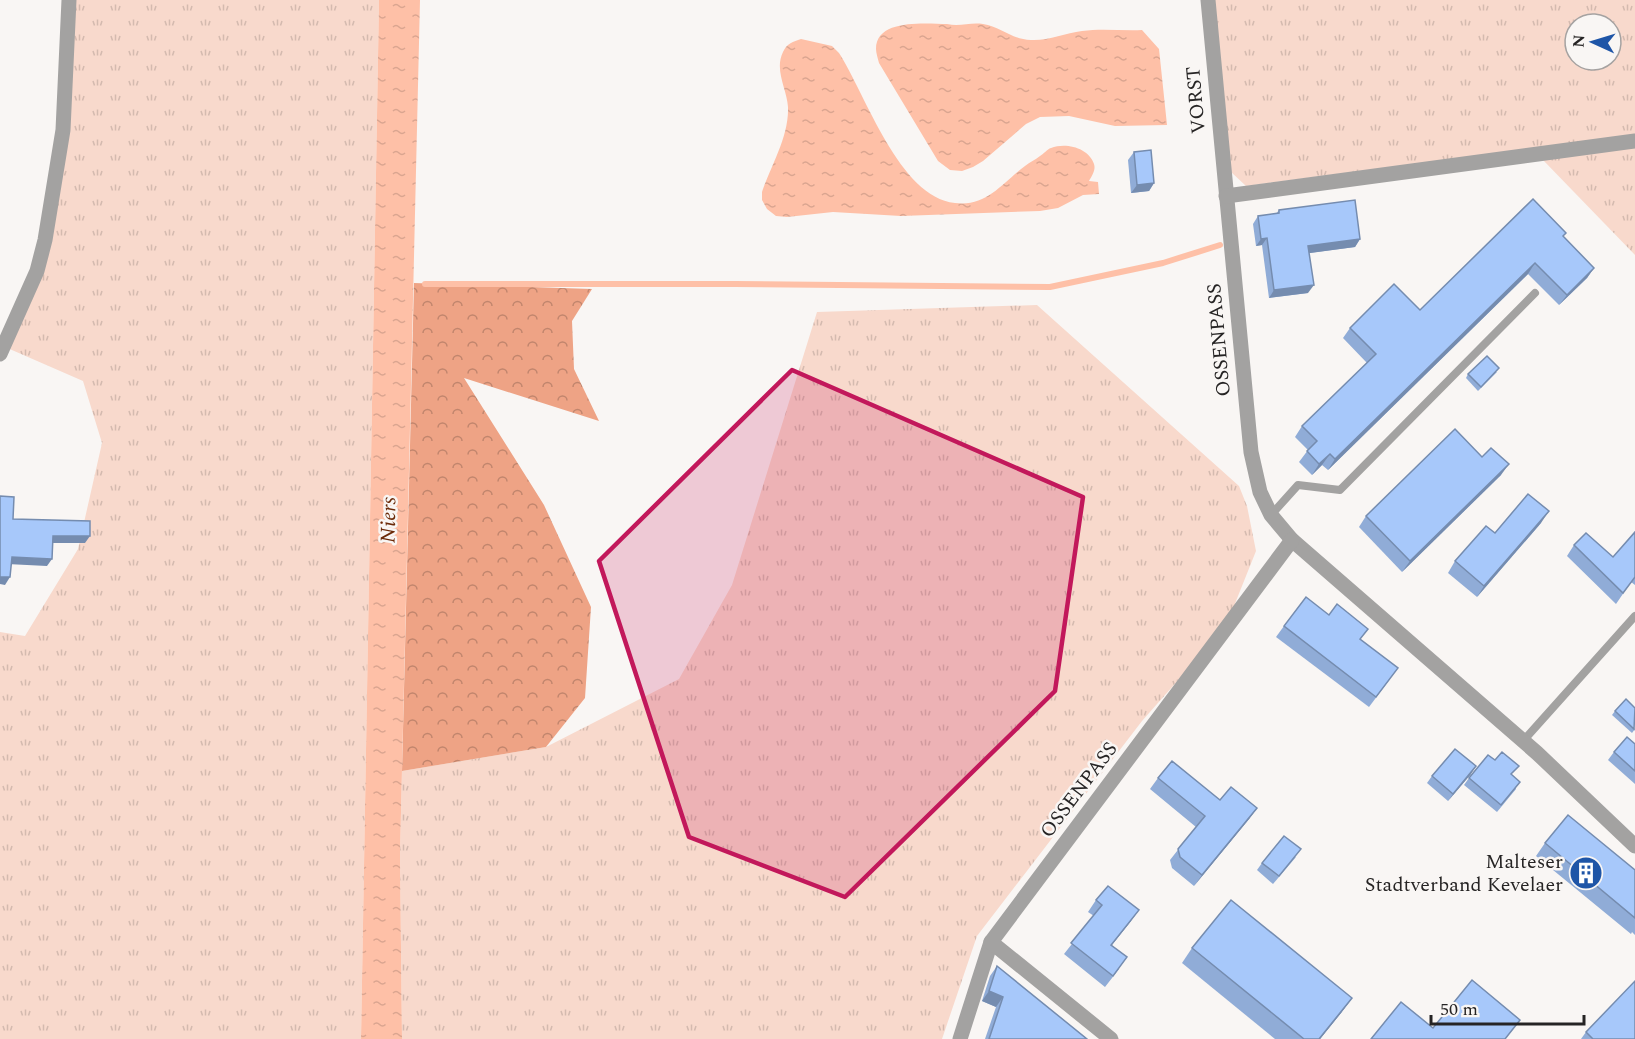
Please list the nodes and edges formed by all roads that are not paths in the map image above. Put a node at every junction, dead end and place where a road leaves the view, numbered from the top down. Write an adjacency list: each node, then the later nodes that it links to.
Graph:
1 (69, 0): 6 (street)
2 (1208, 0): 4 (street, VORST)
3 (1635, 141): 4 (street)
4 (1226, 196): 7 (street, OSSENPASS)
5 (1535, 293): 7 (lane)
6 (0, 354)
7 (1271, 515): 8 (street, OSSENPASS)
8 (1292, 540): 10 (street, OSSENPASS); 12 (street, OSSENPASS)
9 (1635, 616): 10 (lane)
10 (1523, 741): 11 (street, OSSENPASS)
11 (1635, 846)
12 (991, 942): 13 (street, OSSENPASS); 14 (street)
13 (960, 1039)
14 (1111, 1039)

